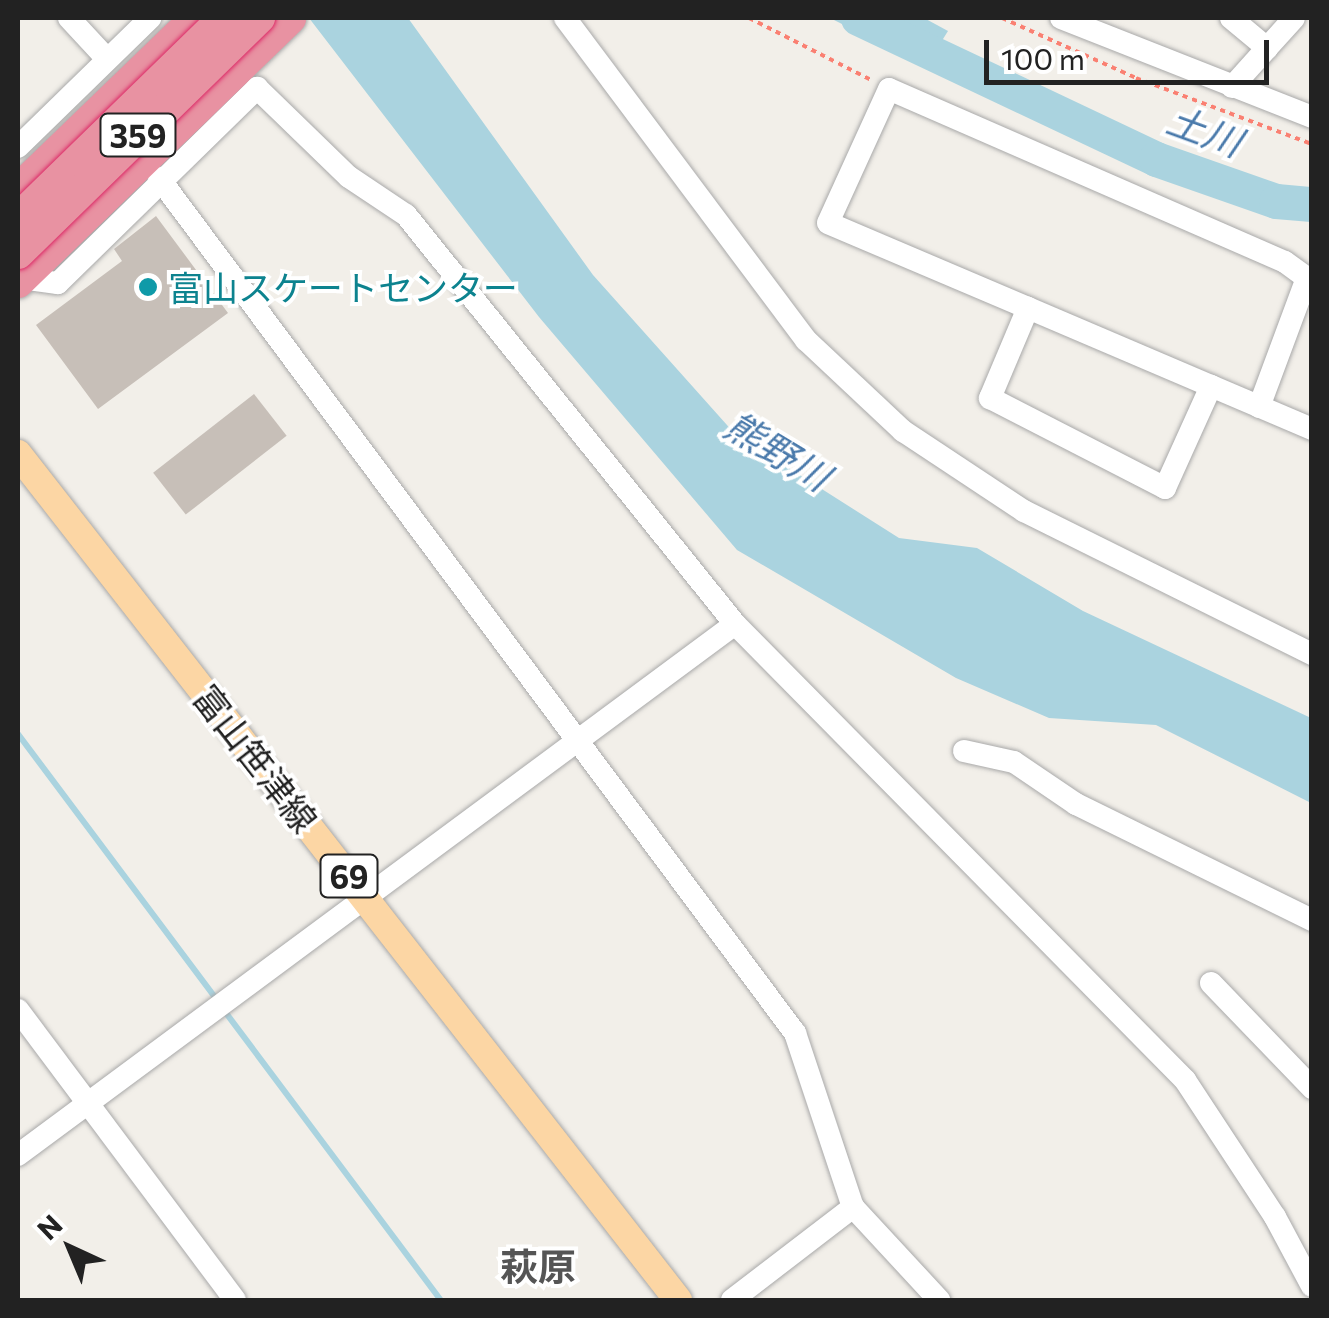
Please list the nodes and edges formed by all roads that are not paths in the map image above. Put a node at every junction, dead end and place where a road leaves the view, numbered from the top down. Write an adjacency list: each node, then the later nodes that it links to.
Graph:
1 (69, 18): 11 (street)
2 (150, 18): 11 (street)
3 (196, 18): 16 (highway)
4 (224, 18): 17 (highway, 359, bridge)
5 (566, 18): 25 (street)
6 (1061, 18): 12 (street)
7 (1231, 18): 10 (street)
8 (1294, 18): 10 (street)
9 (278, 20): 18 (highway, 359, bridge)
10 (1267, 48): 12 (street)
11 (107, 59): 14 (street)
12 (1232, 88): 13 (street)
13 (1312, 117)
14 (18, 147)
15 (158, 178): 18 (street); 24 (street); 26 (street)
16 (18, 190)
17 (18, 218)
18 (19, 271)
19 (1028, 308): 20 (street); 20 (street); 21 (street)
20 (1211, 386): 21 (street)
21 (1259, 407): 22 (street)
22 (1312, 430)
23 (18, 454): 28 (main road, 富山笹津線 / 69)
24 (736, 624): 26 (street); 36 (street)
25 (1312, 654)
26 (575, 741): 28 (street); 35 (street)
27 (964, 751): 29 (street)
28 (367, 899): 33 (street); 38 (main road, 富山笹津線 / 69)
29 (1312, 920)
30 (1211, 983): 32 (street)
31 (18, 1010): 33 (street)
32 (1312, 1088)
33 (88, 1104): 34 (street); 37 (street)
34 (18, 1155)
35 (853, 1206): 39 (street); 40 (street)
36 (1312, 1286)
37 (234, 1300)
38 (678, 1300)
39 (732, 1300)
40 (939, 1300)

